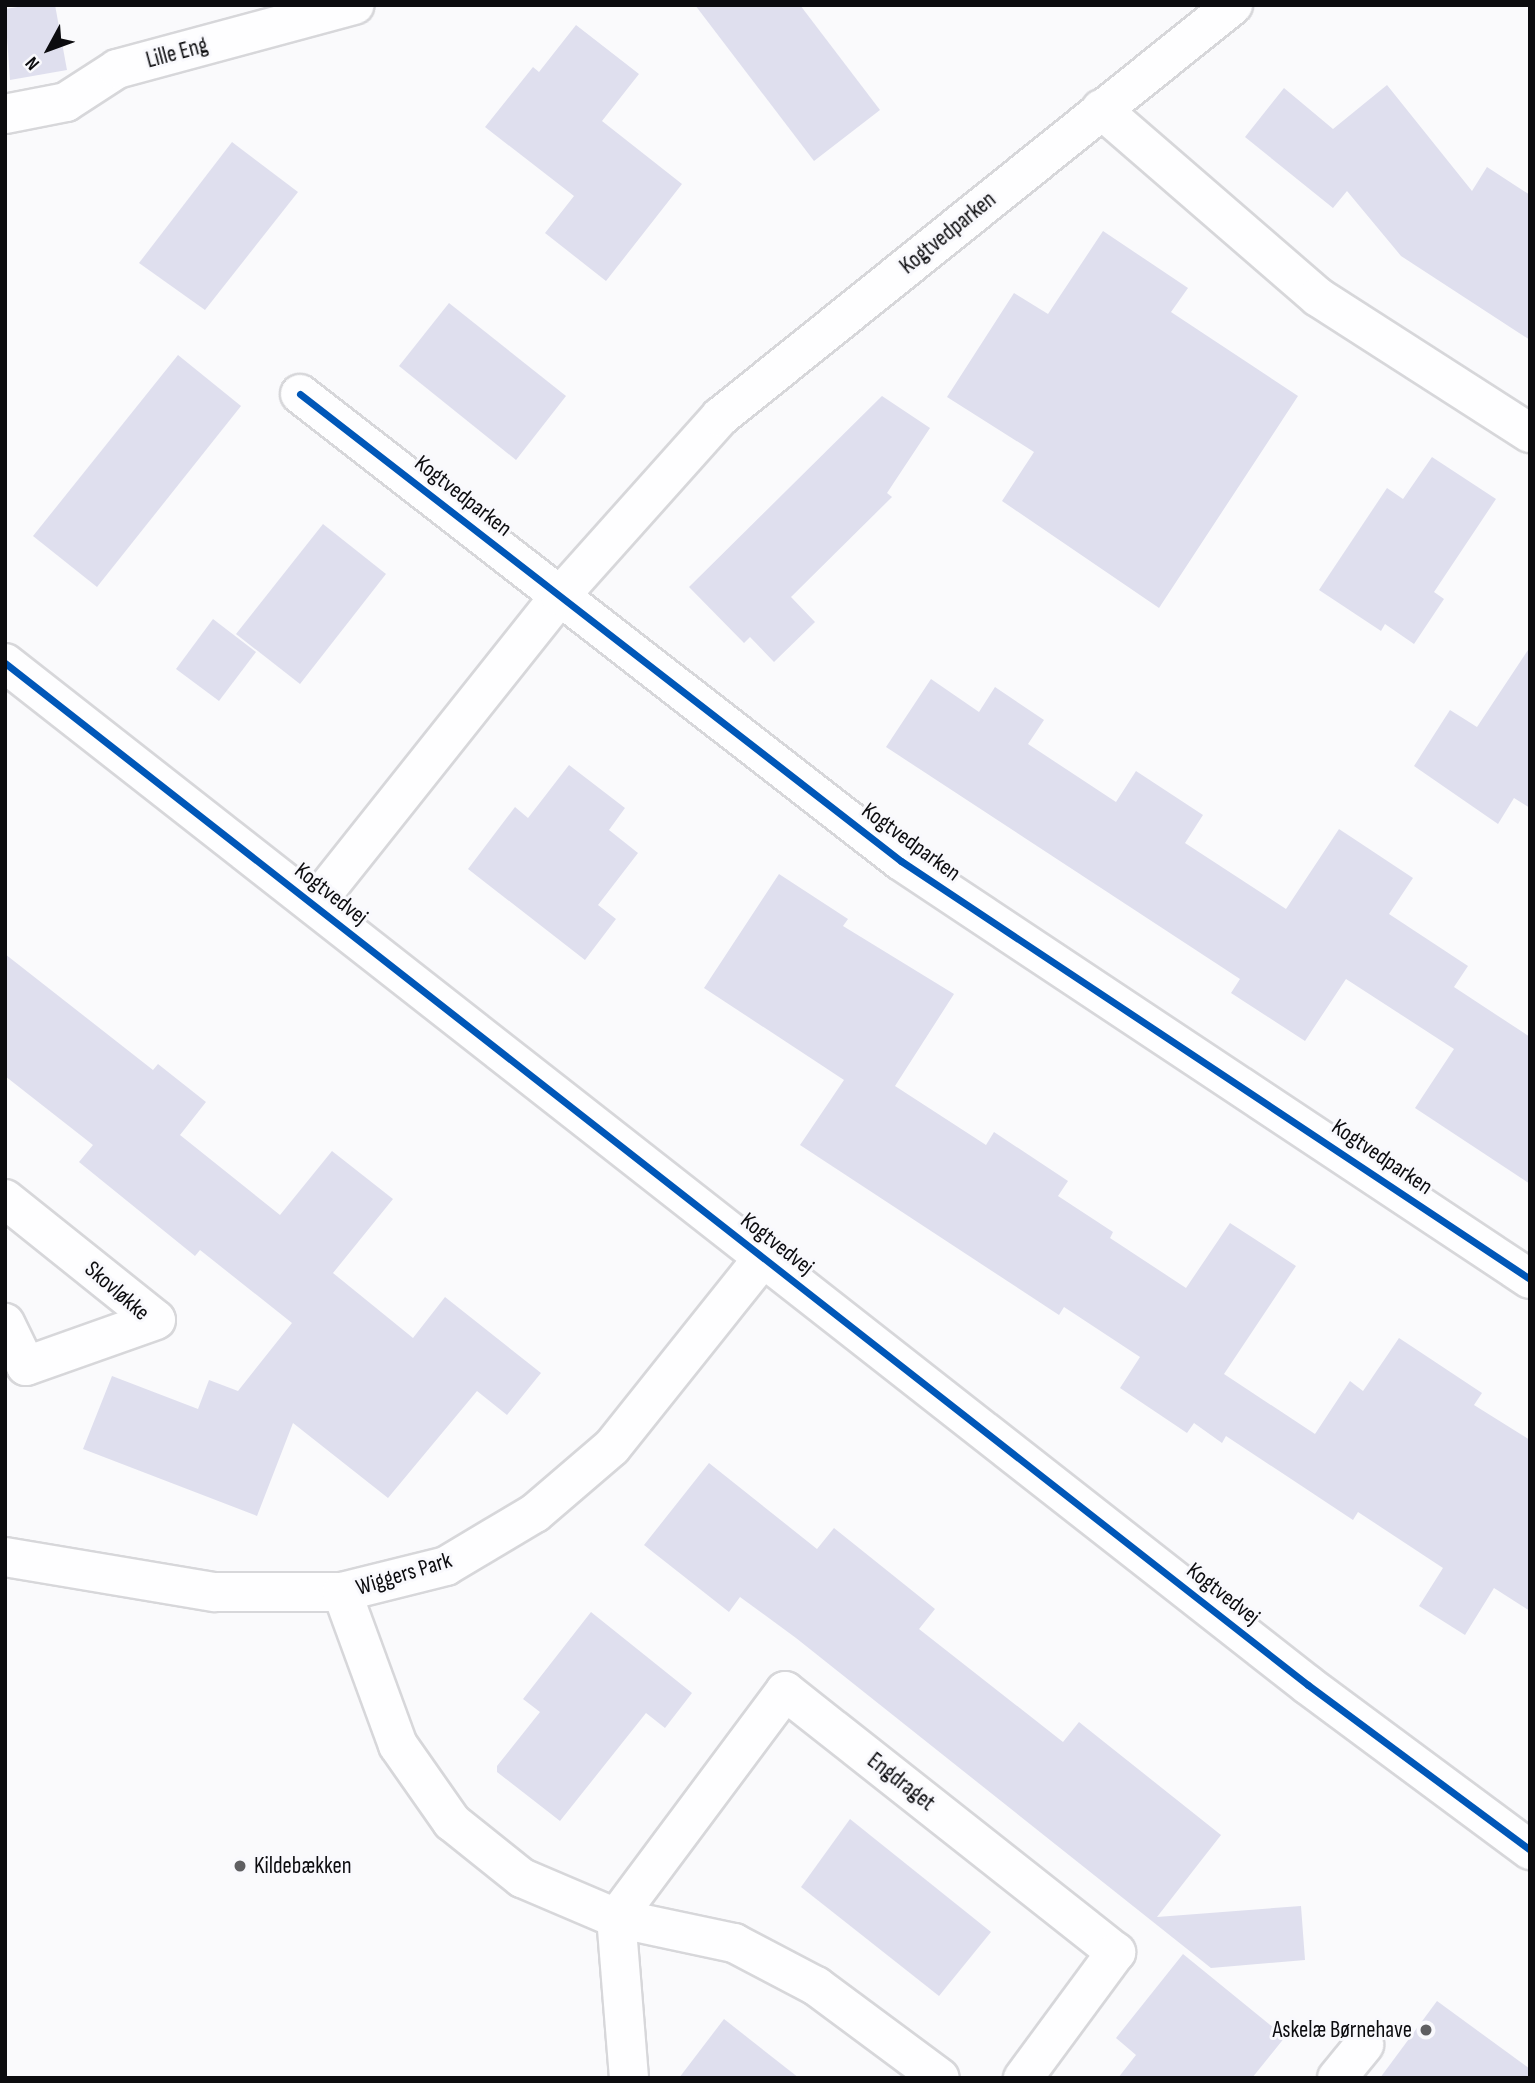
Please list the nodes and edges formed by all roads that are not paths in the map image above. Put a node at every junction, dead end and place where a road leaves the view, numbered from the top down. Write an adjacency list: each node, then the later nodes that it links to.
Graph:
1 (355, 5): 4 (street, Lille Eng)
2 (1233, 5): 3 (street, Kogtvedparken)
3 (1101, 109): 6 (street); 7 (street, Kogtvedparken)
4 (5, 114)
5 (300, 394): 7 (street, Kogtvedparken)
6 (1530, 433)
7 (560, 596): 9 (street, Kogtvedparken); 12 (street, Kogtvedparken)
8 (5, 663): 9 (street, Kogtvedvej)
9 (314, 905): 11 (street, Kogtvedvej)
10 (5, 1199): 13 (street, Skovløkke)
11 (763, 1258): 15 (street, Wiggers Park); 16 (street, Kogtvedvej)
12 (1530, 1279)
13 (5, 1323)
14 (5, 1557): 15 (street, Wiggers Park)
15 (342, 1592): 17 (street)
16 (1530, 1850)
17 (616, 1918): 19 (street); 20 (street); 21 (street, Engdraget)
18 (1364, 2045): 22 (street)
19 (629, 2078)
20 (940, 2078)
21 (1024, 2078)
22 (1337, 2078)

